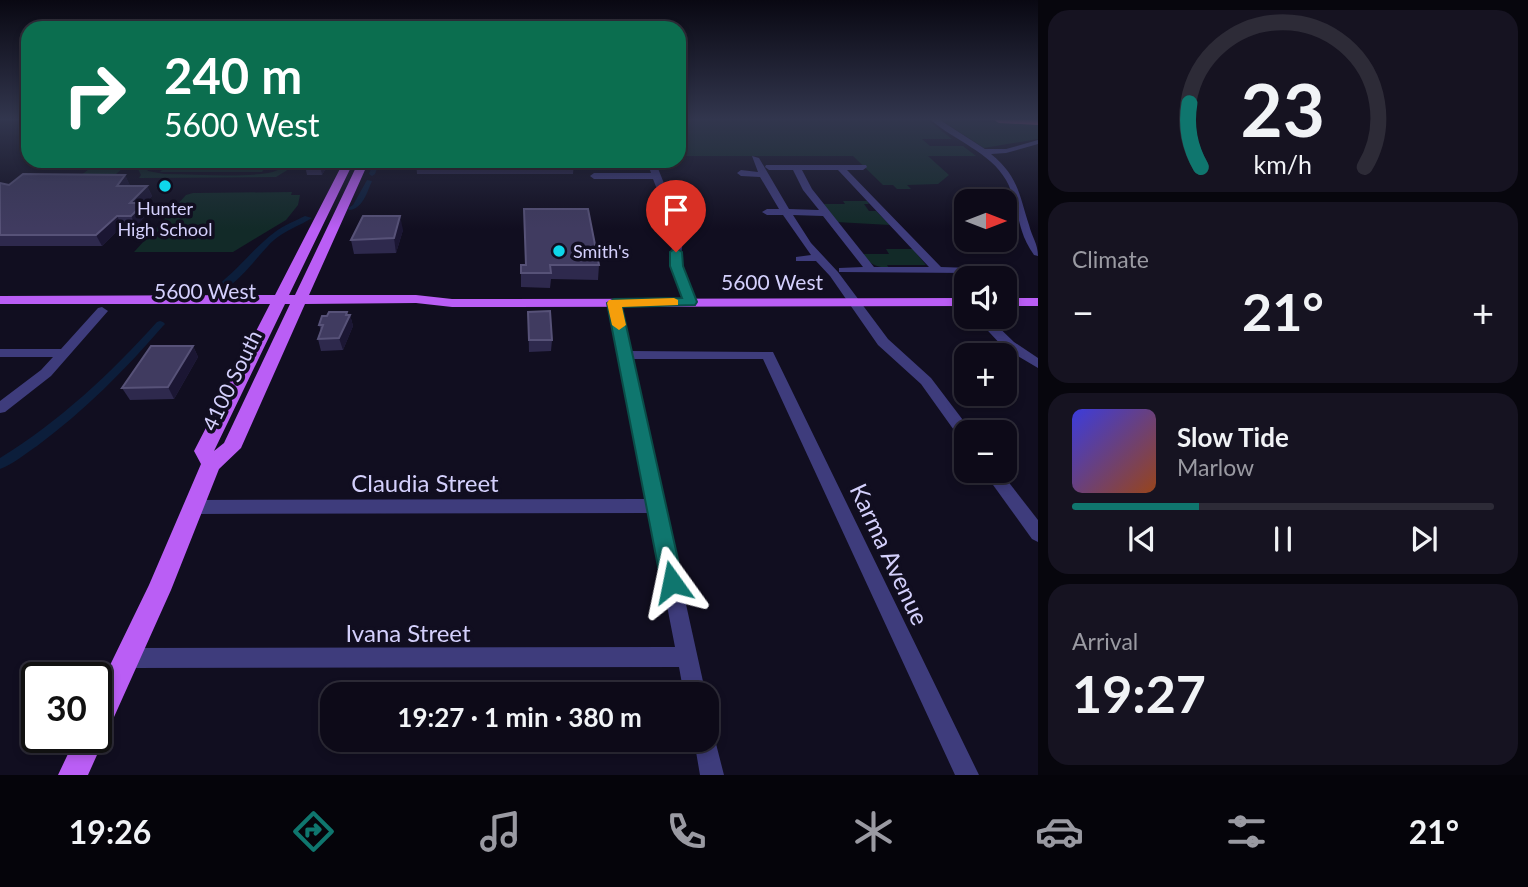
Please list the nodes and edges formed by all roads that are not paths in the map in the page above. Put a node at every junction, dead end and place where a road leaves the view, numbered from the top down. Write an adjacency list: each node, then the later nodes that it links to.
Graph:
1 (985, 156): 16 (street)
2 (755, 158): 9 (street)
3 (796, 167): 4 (street); 9 (street); 14 (street)
4 (840, 167): 5 (street); 21 (street)
5 (863, 167)
6 (346, 168): 30 (main road, 4100 South)
7 (361, 168): 31 (main road, 4100 South)
8 (654, 168): 12 (street)
9 (767, 171): 10 (street); 13 (street)
10 (741, 173)
11 (594, 176): 12 (street)
12 (657, 176): 23 (street)
13 (787, 211): 14 (street); 15 (street); 17 (street)
14 (824, 211): 20 (street)
15 (767, 212)
16 (1038, 253)
17 (818, 258): 18 (street); 24 (street)
18 (800, 259)
19 (843, 270): 20 (street)
20 (871, 270): 21 (street)
21 (938, 270): 22 (street)
22 (954, 270)
23 (690, 302): 24 (main road, 5600 West); 29 (main road, 5600 West)
24 (855, 302): 25 (main road, 5600 West); 40 (street)
25 (954, 302)
26 (1017, 302): 27 (main road)
27 (1038, 302)
28 (0, 303): 30 (main road, 5600 West)
29 (614, 303): 31 (main road, 5600 West); 37 (street)
30 (278, 305): 31 (main road, 5600 West); 32 (main road, 5600 West); 41 (main road, 4100 South)
31 (298, 305): 41 (main road, 4100 South)
32 (102, 311): 33 (main road, 5600 West); 36 (street)
33 (0, 312)
34 (993, 329): 38 (street)
35 (0, 353): 36 (street)
36 (66, 353): 39 (street)
37 (625, 355): 43 (street); 54 (street, Karma Avenue)
38 (1038, 365)
39 (0, 408)
40 (954, 420)
41 (211, 464): 44 (main road, 4100 South)
42 (1000, 483): 45 (street)
43 (656, 506): 44 (street, Claudia Street); 46 (street)
44 (194, 507): 47 (main road, 4100 South)
45 (1038, 534)
46 (688, 657): 47 (street, Ivana Street); 48 (street)
47 (128, 658): 49 (main road, 4100 South)
48 (693, 682)
49 (112, 692)
50 (707, 752): 53 (street)
51 (83, 753): 52 (main road)
52 (73, 775)
53 (712, 775)
54 (967, 775)

